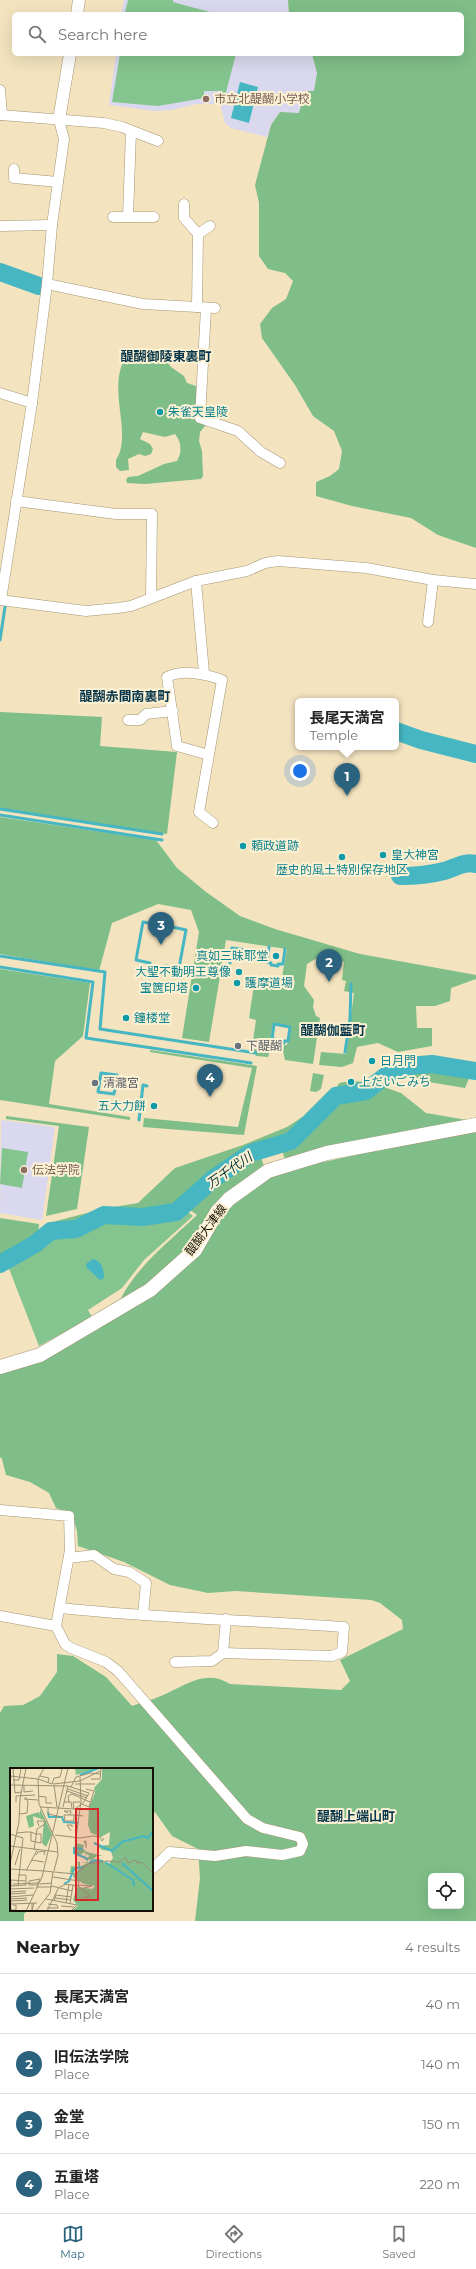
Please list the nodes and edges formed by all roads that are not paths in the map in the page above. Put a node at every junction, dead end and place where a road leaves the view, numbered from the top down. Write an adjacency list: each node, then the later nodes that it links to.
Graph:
1 (79, 0): 2 (street)
2 (77, 12)
3 (70, 56): 6 (street)
4 (0, 90): 5 (street)
5 (1, 115): 6 (street)
6 (59, 120): 7 (street); 10 (street)
7 (131, 131): 8 (street); 13 (street)
8 (158, 141)
9 (14, 169): 10 (street)
10 (58, 182): 15 (street)
11 (184, 204): 18 (street)
12 (113, 217): 13 (street)
13 (128, 217): 14 (street)
14 (154, 217)
15 (52, 225): 16 (street); 19 (street)
16 (0, 226)
17 (210, 226): 18 (street)
18 (198, 234): 20 (street)
19 (47, 284): 20 (street); 22 (street)
20 (206, 307): 23 (street)
21 (0, 393): 22 (street)
22 (32, 403): 24 (street)
23 (280, 463)
24 (16, 501): 28 (street); 29 (street)
25 (433, 580): 26 (street); 27 (street); 30 (street)
26 (196, 582): 28 (street); 31 (street)
27 (476, 584)
28 (151, 598): 29 (street)
29 (0, 600)
30 (428, 622)
31 (204, 673): 32 (street); 34 (street)
32 (173, 711): 33 (street); 34 (street)
33 (128, 720)
34 (209, 755): 35 (street)
35 (213, 823)
36 (476, 1125): 37 (main road, 醍醐大津線)
37 (0, 1367)
38 (0, 1510): 39 (street)
39 (69, 1558): 40 (street); 41 (street)
40 (60, 1608): 41 (street); 44 (street)
41 (143, 1615): 43 (street)
42 (0, 1616): 44 (street)
43 (226, 1619): 45 (street); 45 (street)
44 (56, 1626): 47 (street)
45 (223, 1653): 46 (street)
46 (175, 1662)
47 (153, 1868)

